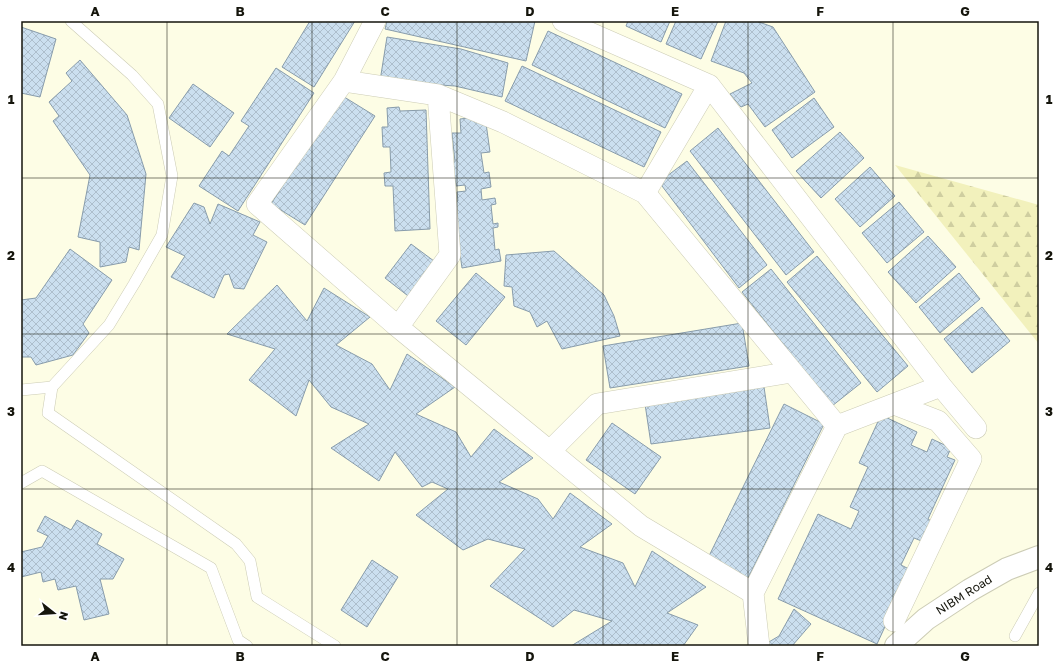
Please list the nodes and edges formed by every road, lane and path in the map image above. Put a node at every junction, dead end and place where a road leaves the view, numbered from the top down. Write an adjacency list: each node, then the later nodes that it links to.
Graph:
1 (71, 21): 10 (lane)
2 (375, 21): 4 (street)
3 (563, 21): 5 (street)
4 (344, 81): 6 (street); 8 (street)
5 (709, 85): 7 (street); 11 (street)
6 (438, 96): 7 (street); 8 (street)
7 (645, 193): 9 (street)
8 (398, 326): 16 (street)
9 (792, 372): 14 (street); 16 (street)
10 (52, 386): 12 (lane); 24 (lane)
11 (941, 386): 13 (street); 15 (street)
12 (21, 390)
13 (894, 404): 14 (street); 21 (street)
14 (837, 426): 19 (street)
15 (976, 428)
16 (550, 451): 19 (street)
17 (21, 483): 23 (lane)
18 (1039, 557): 26 (main road, NIBM Road)
19 (753, 593): 25 (street)
20 (1039, 593): 22 (lane)
21 (894, 621)
22 (1015, 636)
23 (247, 646)
24 (335, 646)
25 (759, 646)
26 (896, 646)

